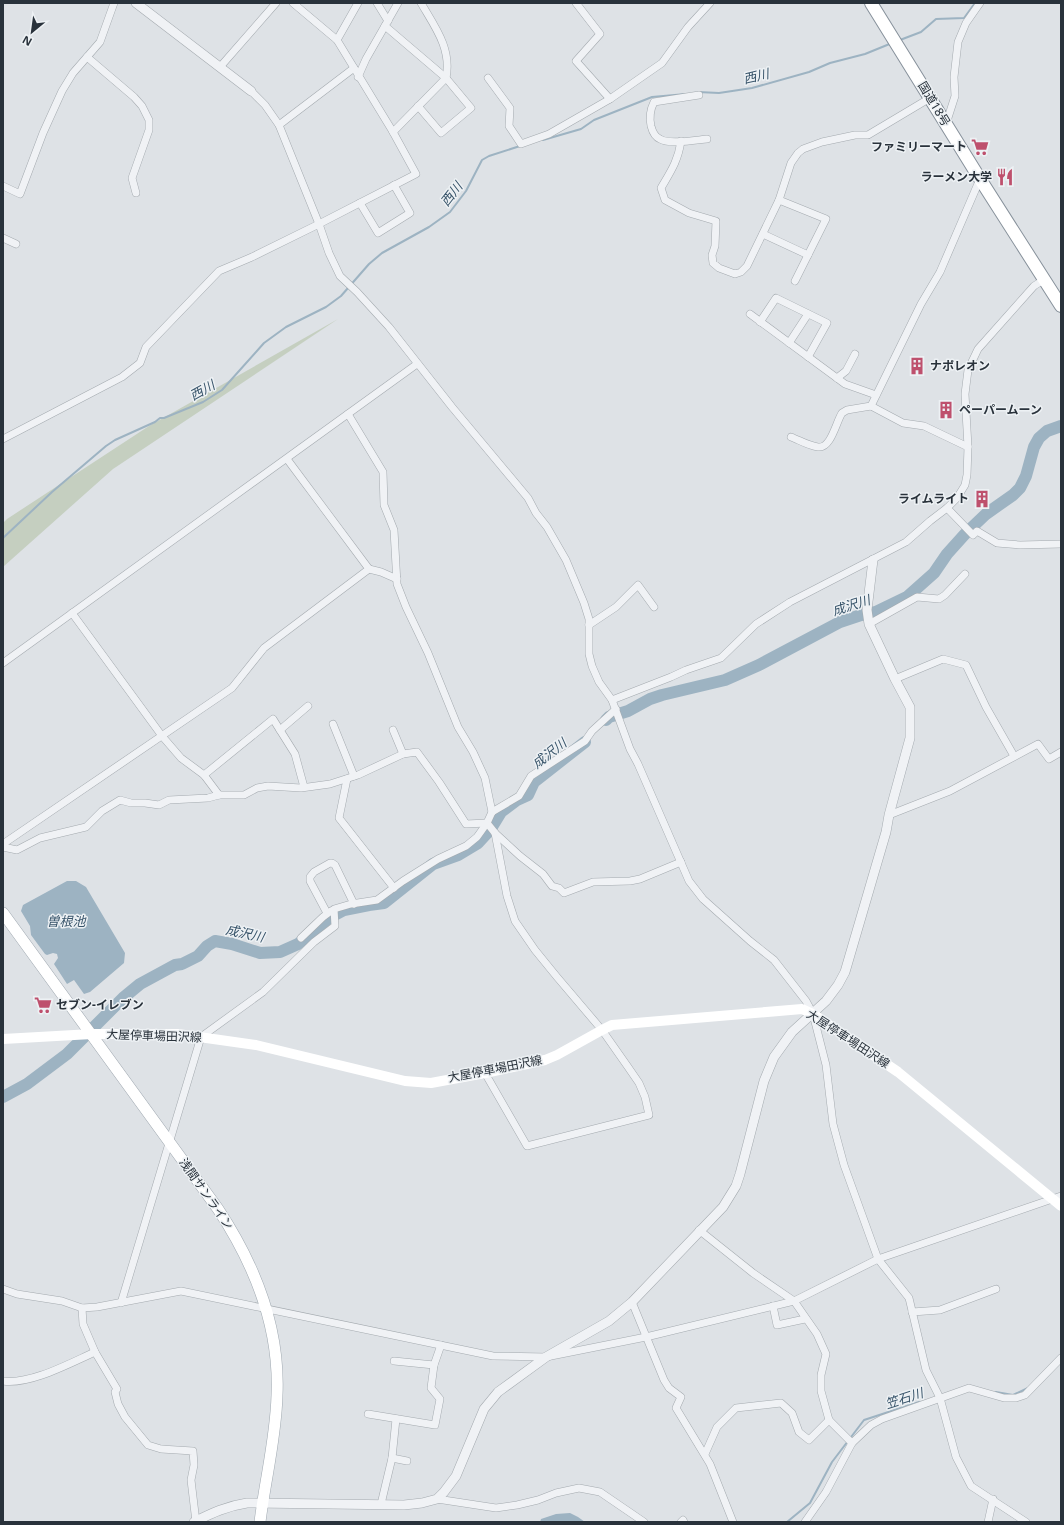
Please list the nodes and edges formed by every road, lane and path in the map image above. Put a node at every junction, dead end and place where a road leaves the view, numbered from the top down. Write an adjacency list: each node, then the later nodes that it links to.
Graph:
1 (114, 3): 15 (street)
2 (136, 3): 16 (street)
3 (276, 3): 16 (street)
4 (293, 3): 14 (street)
5 (358, 3): 14 (street)
6 (377, 3): 13 (street)
7 (398, 3): 13 (street)
8 (421, 3): 19 (street)
9 (576, 3): 23 (street)
10 (710, 3): 23 (street)
11 (871, 3): 24 (highway, 国道18号)
12 (980, 3): 27 (street)
13 (386, 24): 18 (street); 19 (street)
14 (337, 40): 17 (street)
15 (87, 57): 33 (street); 34 (street)
16 (220, 67): 21 (street)
17 (354, 68): 18 (street); 26 (street)
18 (358, 77): 28 (street)
19 (446, 78): 25 (street); 25 (street)
20 (488, 78): 23 (street)
21 (251, 91): 26 (street)
22 (699, 95): 30 (street)
23 (610, 98)
24 (930, 98): 27 (highway, 国道18号); 35 (street)
25 (418, 106): 28 (street)
26 (279, 124): 37 (street)
27 (946, 124): 31 (highway, 国道18号)
28 (393, 132): 32 (street)
29 (707, 139): 30 (street)
30 (681, 141): 38 (street)
31 (980, 179): 42 (highway, 国道18号); 53 (street)
32 (394, 185): 36 (street); 36 (street)
33 (3, 186)
34 (136, 193)
35 (779, 200): 38 (street); 41 (street)
36 (360, 203): 37 (street)
37 (319, 224): 51 (street); 57 (street)
38 (763, 234): 41 (street)
39 (3, 238): 40 (street)
40 (16, 244)
41 (808, 255): 43 (street)
42 (1045, 279): 44 (highway, 国道18号); 58 (street)
43 (795, 281)
44 (1061, 306)
45 (750, 314): 47 (street)
46 (808, 314): 47 (street); 48 (street); 50 (street)
47 (760, 322): 48 (street)
48 (789, 343): 50 (street)
49 (855, 354): 52 (street)
50 (808, 357): 52 (street)
51 (417, 364): 55 (street); 69 (street)
52 (837, 378): 53 (street)
53 (876, 395): 54 (street)
54 (871, 406): 56 (street); 58 (street)
55 (348, 414): 59 (street); 65 (street)
56 (791, 437)
57 (3, 439)
58 (968, 447): 60 (street)
59 (287, 459): 63 (street); 67 (street)
60 (947, 508): 61 (street); 62 (street)
61 (1061, 544)
62 (874, 560): 68 (street); 72 (street)
63 (369, 569): 65 (street); 78 (street)
64 (965, 574): 68 (street)
65 (397, 579): 87 (street)
66 (654, 607): 69 (street)
67 (72, 613): 70 (street); 78 (street)
68 (868, 618): 71 (street)
69 (589, 625): 72 (street)
70 (3, 663)
71 (895, 679): 81 (street); 88 (street)
72 (612, 700): 74 (street)
73 (308, 706): 76 (street)
74 (616, 711): 87 (street); 93 (street)
75 (333, 724): 83 (street)
76 (280, 730): 82 (street); 85 (street)
77 (393, 730): 80 (street)
78 (162, 736): 82 (street); 91 (street)
79 (1061, 752): 81 (street)
80 (403, 754): 83 (street); 89 (street)
81 (1014, 756): 88 (street)
82 (204, 775): 86 (street)
83 (354, 776): 84 (street)
84 (346, 779): 85 (street); 94 (street)
85 (304, 787): 86 (street)
86 (219, 795): 92 (street)
87 (492, 812): 89 (street)
88 (889, 815): 100 (street)
89 (488, 825): 90 (street); 94 (street)
90 (494, 833): 93 (street); 101 (street)
91 (3, 844)
92 (3, 848)
93 (681, 862): 100 (street)
94 (394, 888): 95 (street)
95 (354, 904): 96 (street); 98 (street)
96 (334, 911): 98 (street); 103 (street)
97 (3, 913): 102 (main road, 浅間サンライン)
98 (326, 913): 99 (street)
99 (302, 938)
100 (813, 1014): 101 (main road, 大屋停車場田沢線); 107 (main road, 大屋停車場田沢線); 109 (street); 110 (street)
101 (602, 1030): 105 (main road, 大屋停車場田沢線); 105 (street)
102 (86, 1032): 103 (main road, 大屋停車場田沢線); 104 (main road, 大屋停車場田沢線); 106 (main road, 浅間サンライン)
103 (201, 1037): 105 (main road, 大屋停車場田沢線); 106 (street)
104 (3, 1039)
105 (485, 1073)
106 (169, 1141): 115 (street); 118 (main road, 浅間サンライン)
107 (1057, 1197): 108 (main road, 大屋停車場田沢線); 110 (street)
108 (1061, 1206)
109 (699, 1230): 113 (street); 114 (street)
110 (878, 1260): 113 (street); 119 (street)
111 (3, 1289): 117 (street)
112 (996, 1289): 119 (street)
113 (794, 1301): 116 (street); 120 (street)
114 (632, 1302): 121 (street); 124 (street)
115 (121, 1303): 117 (street); 118 (street)
116 (773, 1306): 120 (street); 121 (street)
117 (82, 1308): 123 (street)
118 (266, 1308): 122 (street); 139 (main road, 浅間サンライン)
119 (912, 1312): 129 (street)
120 (805, 1319): 132 (street)
121 (646, 1337): 124 (street); 134 (street)
122 (441, 1345): 124 (street); 127 (street)
123 (95, 1352): 128 (street); 141 (street)
124 (546, 1357): 137 (street)
125 (1061, 1358): 129 (street)
126 (394, 1361): 127 (street)
127 (434, 1364): 131 (street)
128 (3, 1381)
129 (940, 1398): 133 (street); 138 (street)
130 (368, 1414): 131 (street)
131 (396, 1419): 135 (street)
132 (829, 1420): 133 (street); 134 (street)
133 (852, 1443): 145 (street)
134 (704, 1454): 144 (street)
135 (392, 1458): 136 (street); 140 (street)
136 (407, 1461)
137 (437, 1499): 140 (street); 143 (street)
138 (993, 1499): 146 (street); 147 (street)
139 (262, 1502): 140 (street); 141 (street); 142 (main road, 浅間サンライン)
140 (380, 1504)
141 (195, 1522)
142 (260, 1522)
143 (644, 1522)
144 (733, 1522)
145 (805, 1522)
146 (988, 1522)
147 (1026, 1522)

